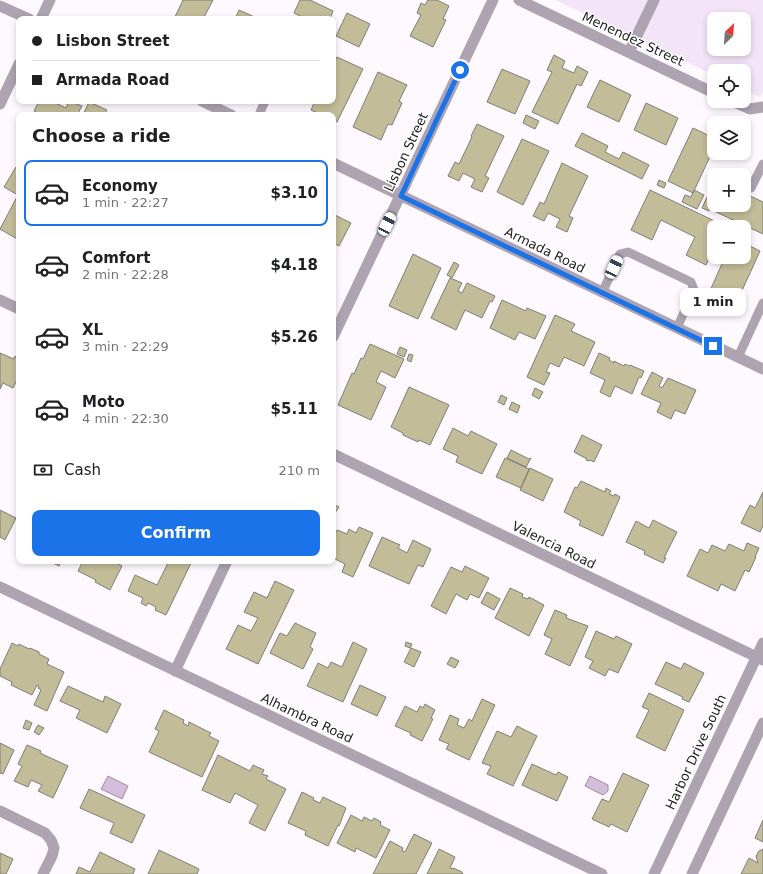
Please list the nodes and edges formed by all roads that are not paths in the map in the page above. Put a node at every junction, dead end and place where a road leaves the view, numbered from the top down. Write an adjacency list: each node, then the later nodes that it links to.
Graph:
1 (50, 0): 7 (street)
2 (493, 0): 19 (street, Lisbon Street)
3 (519, 0): 8 (street, Menendez Street)
4 (654, 0): 8 (street)
5 (7, 5): 6 (street)
6 (24, 16)
7 (42, 16)
8 (629, 52): 10 (street, Menendez Street)
9 (16, 70): 11 (street)
10 (707, 90)
11 (0, 104)
12 (208, 104): 15 (street)
13 (763, 107): 14 (street)
14 (748, 108)
15 (225, 112)
16 (336, 164): 19 (street, Armada Road)
17 (763, 164): 18 (lane)
18 (751, 188)
19 (401, 196): 20 (street, Armada Road); 25 (street, Lisbon Street)
20 (602, 293): 24 (street, Armada Road); 24 (lane)
21 (0, 300): 23 (street)
22 (763, 303): 26 (lane)
23 (16, 308)
24 (676, 328): 26 (street, Armada Road)
25 (336, 331)
26 (738, 357): 27 (street, Armada Road)
27 (763, 369)
28 (336, 455): 32 (street, Valencia Road)
29 (226, 564): 33 (street)
30 (0, 587): 33 (street, Alhambra Road)
31 (763, 643): 32 (street, Harbor Drive South)
32 (760, 659): 38 (street, Harbor Drive South)
33 (176, 671): 37 (street, Alhambra Road)
34 (763, 723): 39 (street)
35 (0, 811): 36 (street)
36 (43, 874)
37 (602, 874)
38 (654, 874)
39 (692, 874)

